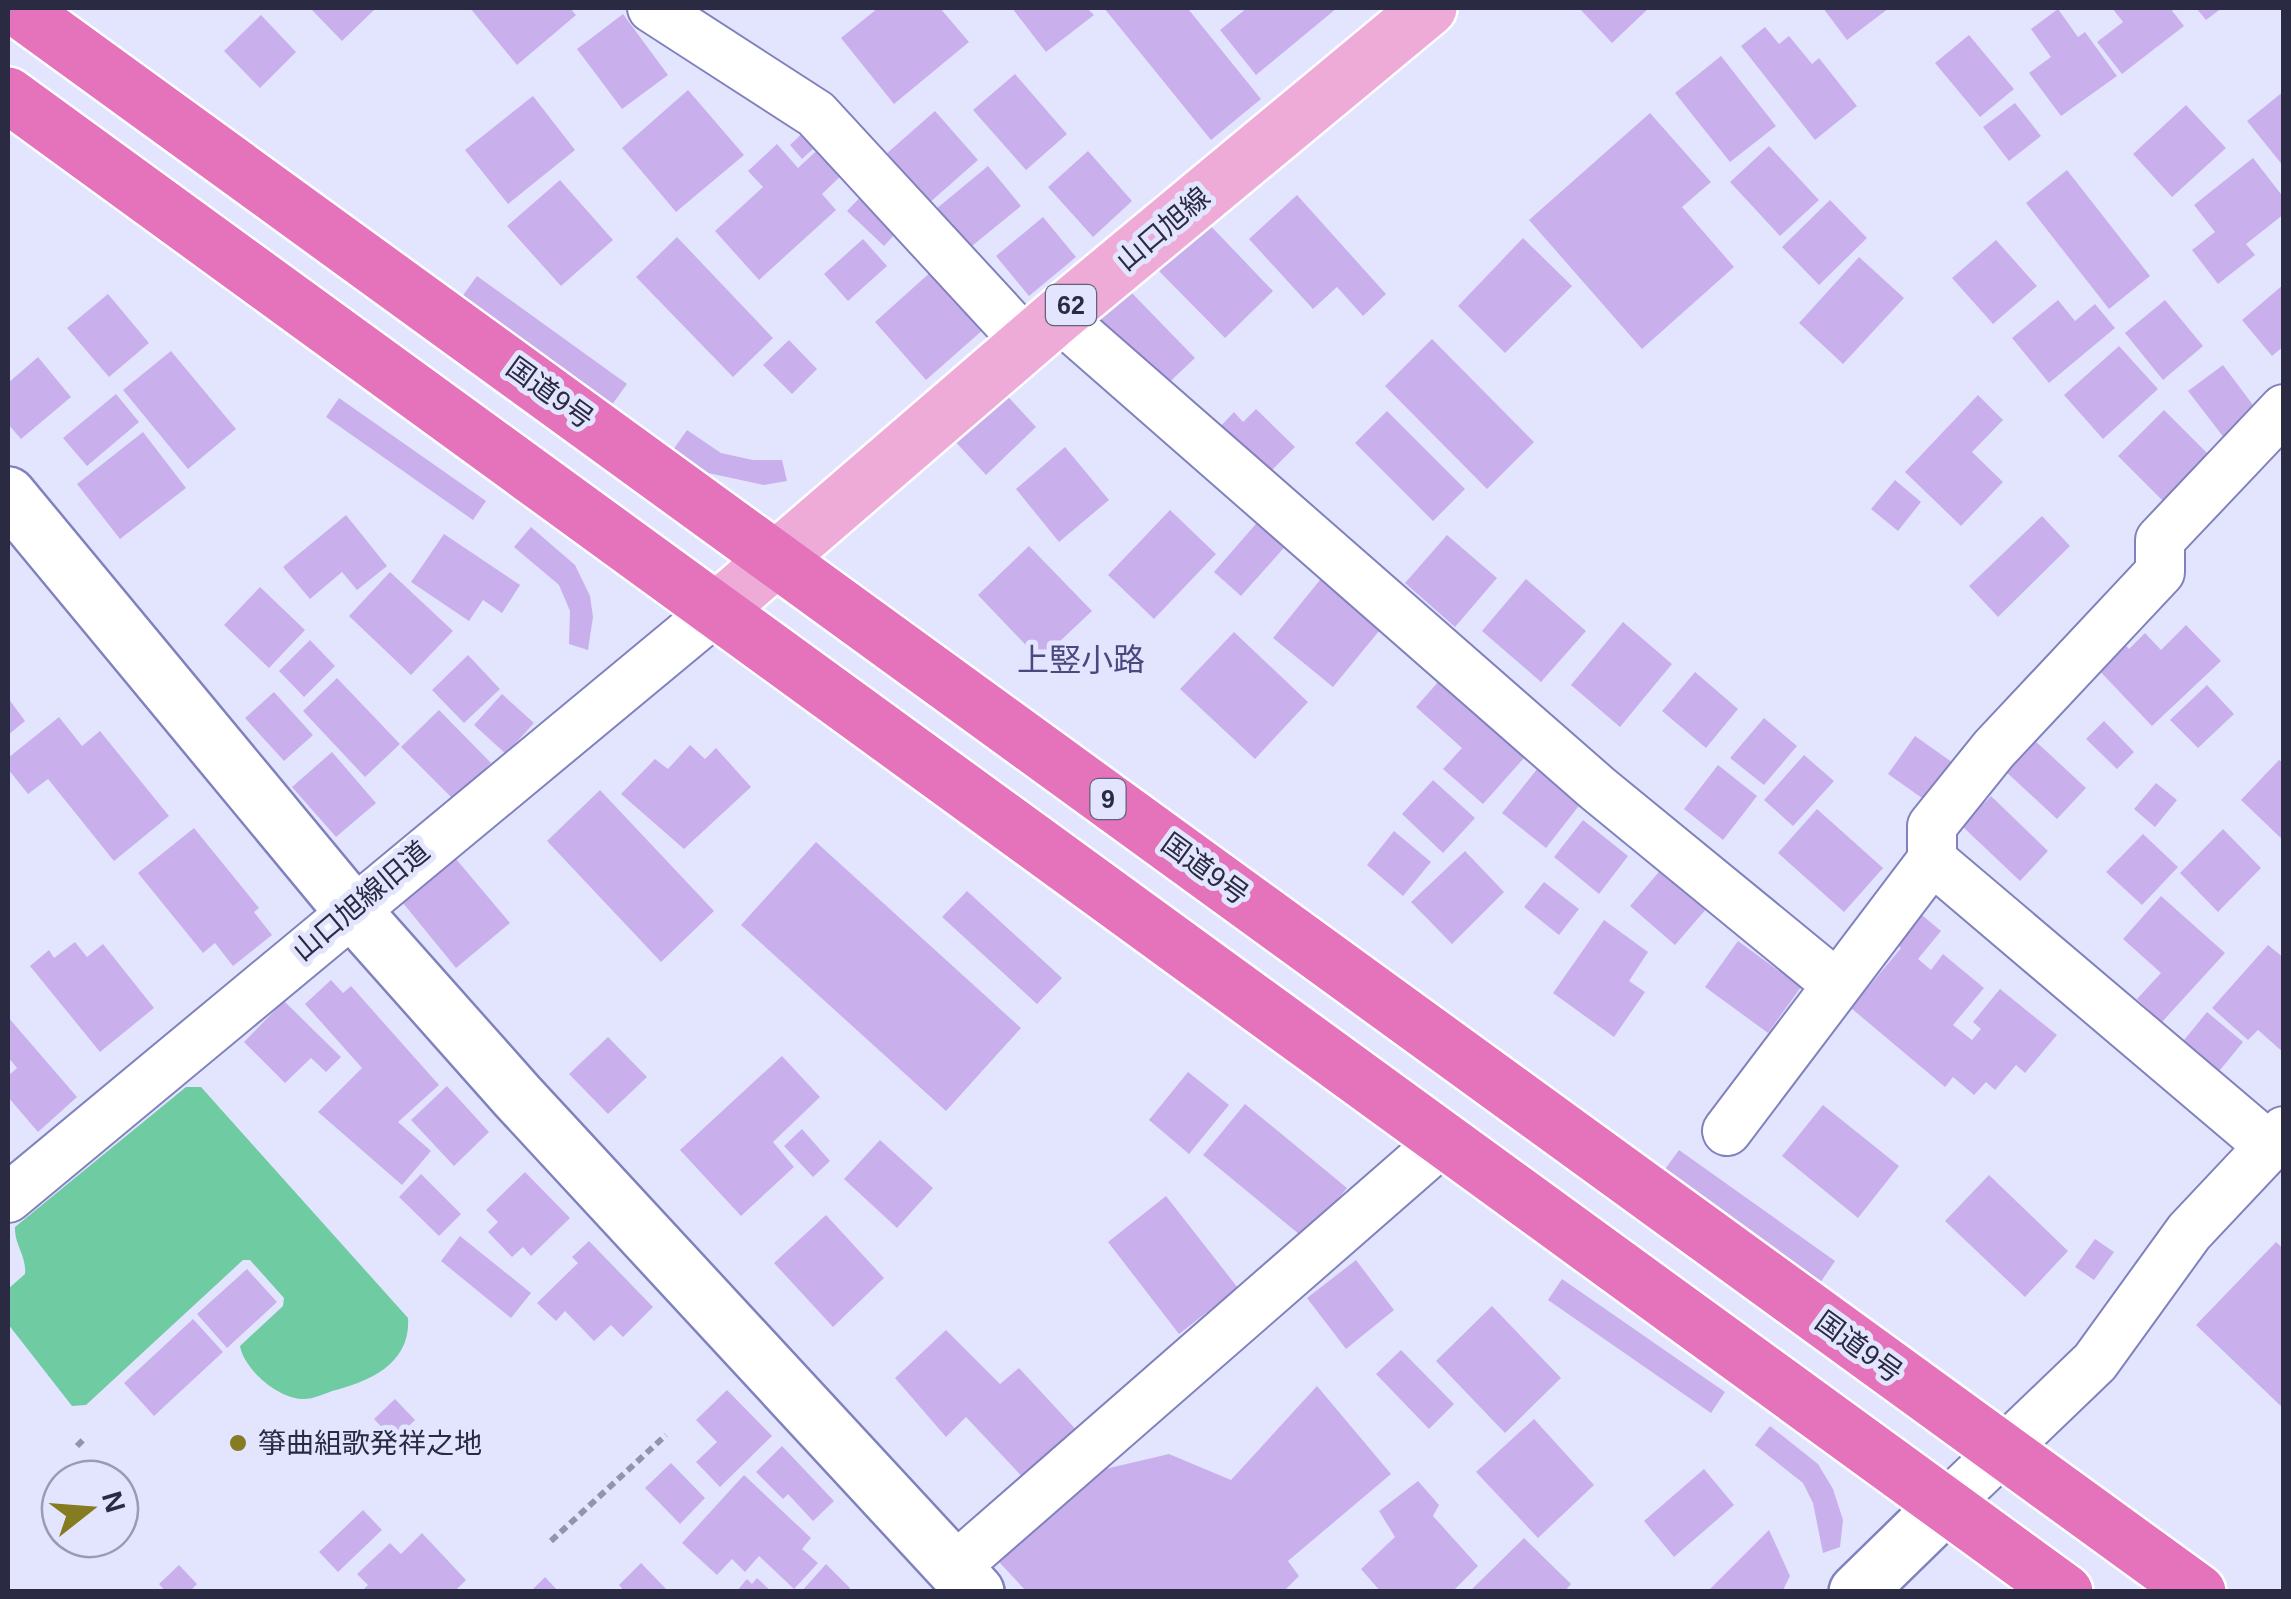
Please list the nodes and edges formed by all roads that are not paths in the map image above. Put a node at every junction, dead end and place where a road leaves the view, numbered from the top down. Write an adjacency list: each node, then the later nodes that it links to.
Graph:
1 (16, 8): 8 (highway, 国道9号 / 9)
2 (652, 8): 5 (street)
3 (1428, 8): 5 (main road, 山口旭線 / 62)
4 (8, 94): 9 (highway)
5 (1042, 330): 8 (main road, 山口旭線 / 62); 12 (street)
6 (2284, 409): 10 (street)
7 (8, 494): 11 (street)
8 (778, 557): 9 (main road, 山口旭線 / 62); 17 (highway, 国道9号 / 9)
9 (718, 609): 11 (street, 山口旭線旧道); 15 (highway)
10 (1932, 860): 12 (street); 14 (street)
11 (351, 909): 16 (street, 山口旭線旧道); 19 (street)
12 (1835, 983): 13 (street)
13 (1727, 1131)
14 (2276, 1138): 17 (street)
15 (1442, 1142): 18 (highway); 19 (street)
16 (8, 1198)
17 (1999, 1450): 18 (street); 22 (highway, 国道9号 / 9)
18 (1946, 1504): 20 (street); 21 (highway)
19 (965, 1580)
20 (1857, 1592)
21 (2065, 1592)
22 (2198, 1592)

